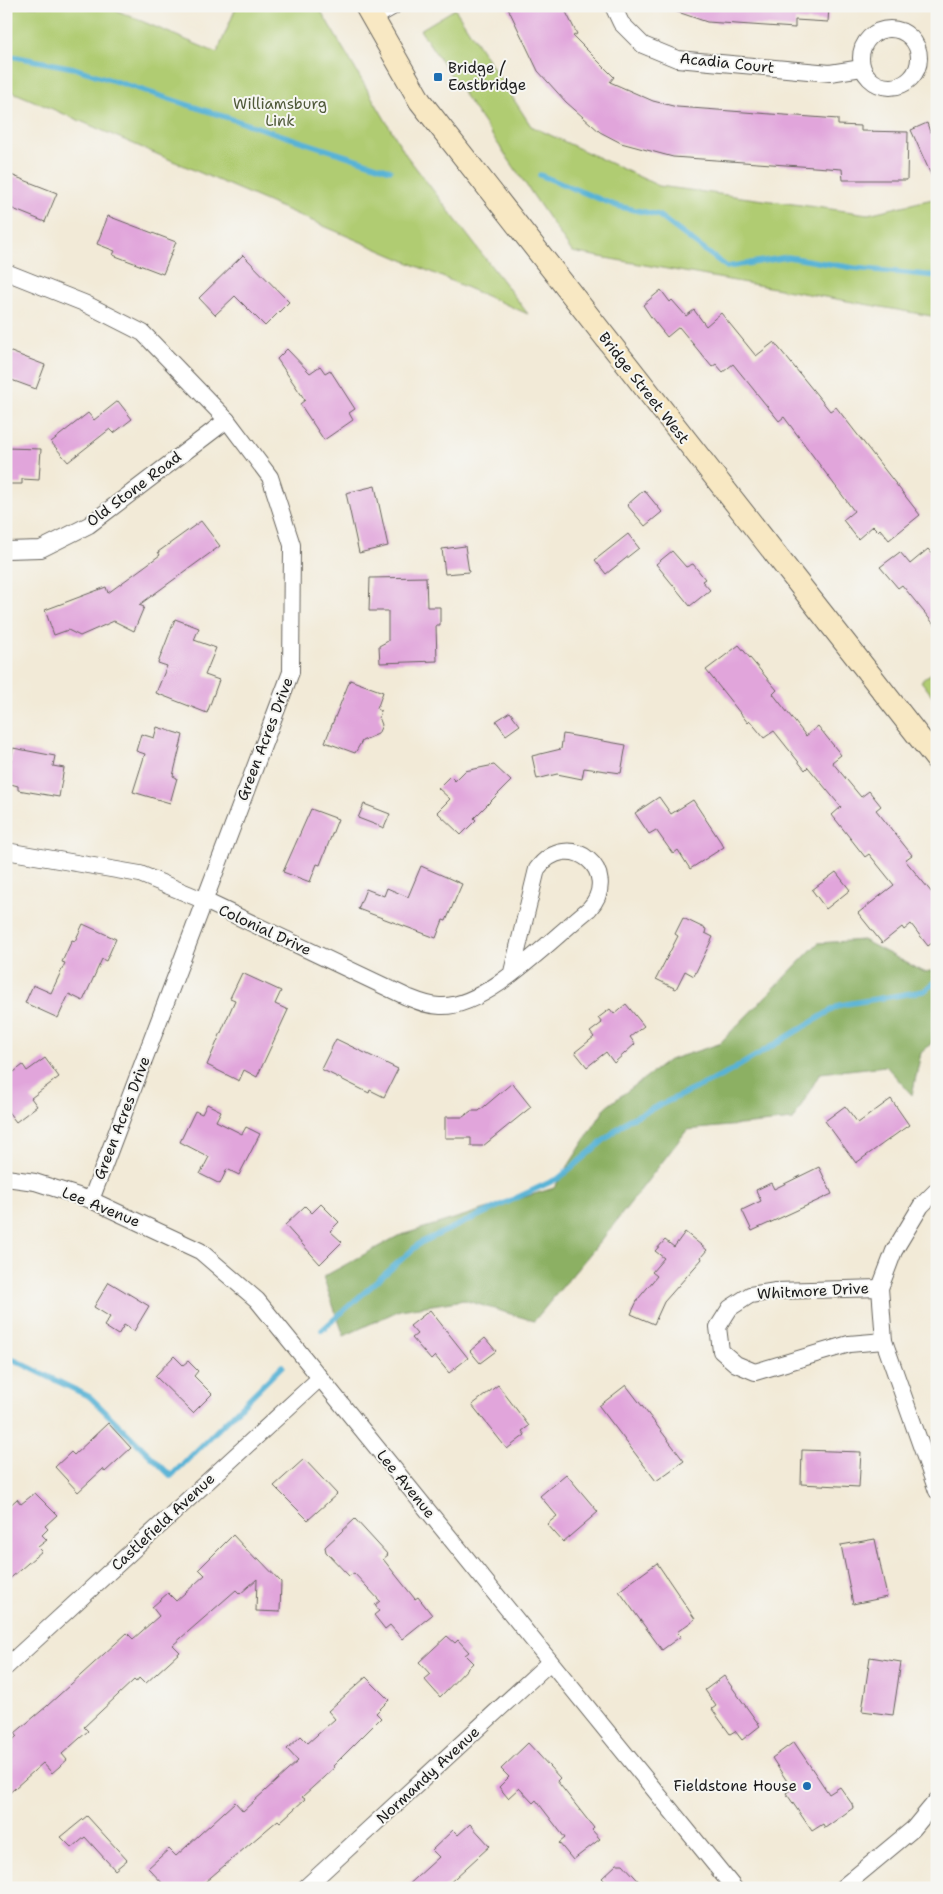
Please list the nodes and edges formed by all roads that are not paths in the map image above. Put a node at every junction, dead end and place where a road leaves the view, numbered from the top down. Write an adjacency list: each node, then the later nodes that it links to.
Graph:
1 (613, 6): 3 (street, Acadia Court)
2 (382, 9): 7 (main road, Bridge Street West)
3 (862, 68)
4 (6, 272): 5 (street, Green Acres Drive)
5 (227, 420): 6 (street, Old Stone Road); 9 (street, Green Acres Drive)
6 (6, 550)
7 (937, 760)
8 (6, 851): 9 (street, Colonial Drive)
9 (204, 901): 10 (street, Colonial Drive); 13 (street, Green Acres Drive)
10 (512, 972): 10 (street, Colonial Drive)
11 (6, 1178): 13 (street, Lee Avenue)
12 (937, 1190): 14 (street, Whitmore Drive)
13 (91, 1200): 16 (street, Lee Avenue)
14 (880, 1288): 15 (street, Whitmore Drive); 15 (street, Whitmore Drive)
15 (884, 1341): 17 (street, Whitmore Drive)
16 (320, 1378): 18 (street, Lee Avenue); 19 (street, Castlefield Avenue)
17 (937, 1491)
18 (550, 1662): 21 (street, Normandy Avenue); 22 (street, Lee Avenue)
19 (6, 1667)
20 (937, 1800): 23 (street)
21 (305, 1888)
22 (734, 1888)
23 (842, 1888)

